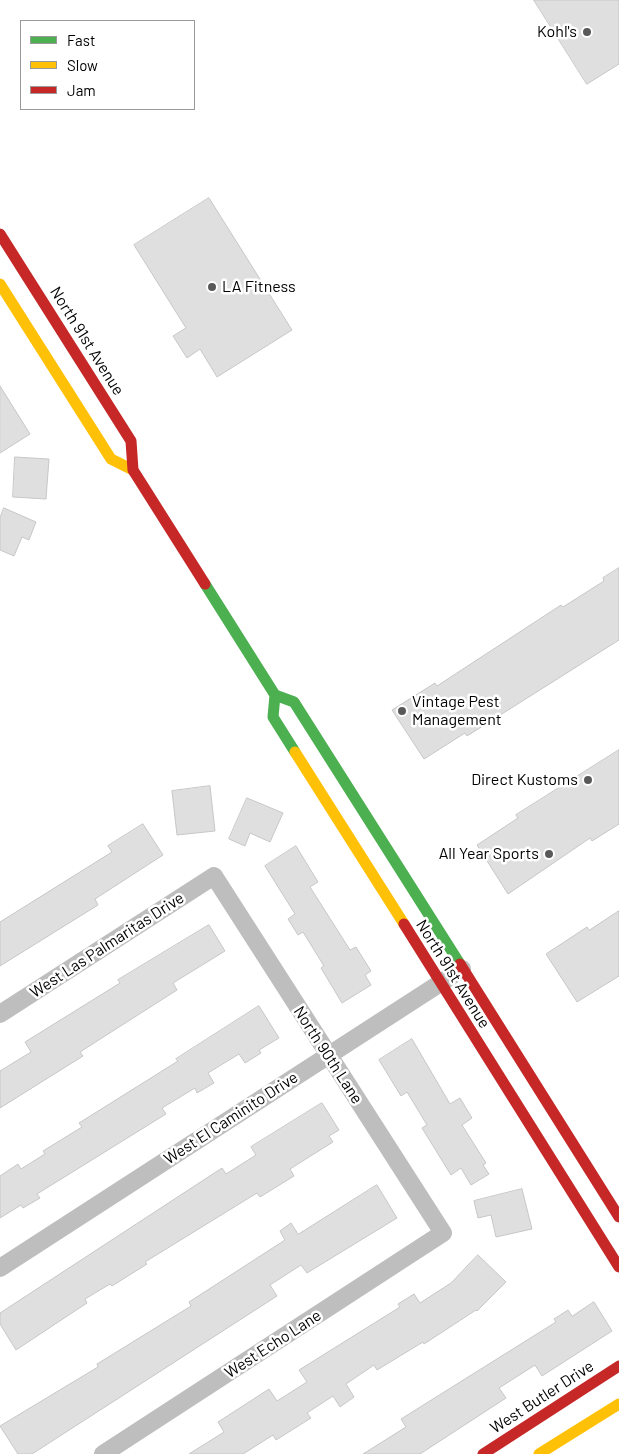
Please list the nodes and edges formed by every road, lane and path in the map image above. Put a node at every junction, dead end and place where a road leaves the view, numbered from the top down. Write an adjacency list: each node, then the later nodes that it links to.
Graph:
1 (0, 234): 4 (main road, North 91st Avenue)
2 (0, 284): 5 (main road)
3 (30, 303): 4 (main road)
4 (67, 340): 5 (main road, North 91st Avenue)
5 (134, 470): 6 (main road, North 91st Avenue)
6 (275, 695): 8 (main road, North 91st Avenue); 9 (main road, North 91st Avenue)
7 (214, 876): 10 (street, West Las Palmaritas Drive); 11 (street, North 90th Lane)
8 (462, 969): 9 (street, West El Caminito Drive); 12 (main road, North 91st Avenue)
9 (439, 983): 11 (street, West El Caminito Drive); 14 (main road, North 91st Avenue)
10 (0, 1014)
11 (329, 1055): 13 (street, North 90th Lane); 15 (street, West El Caminito Drive)
12 (619, 1218)
13 (443, 1234): 18 (street, West Echo Lane)
14 (619, 1267)
15 (0, 1268)
16 (619, 1366): 19 (main road, West Butler Drive)
17 (619, 1404): 20 (main road)
18 (102, 1454)
19 (483, 1454)
20 (539, 1454)

